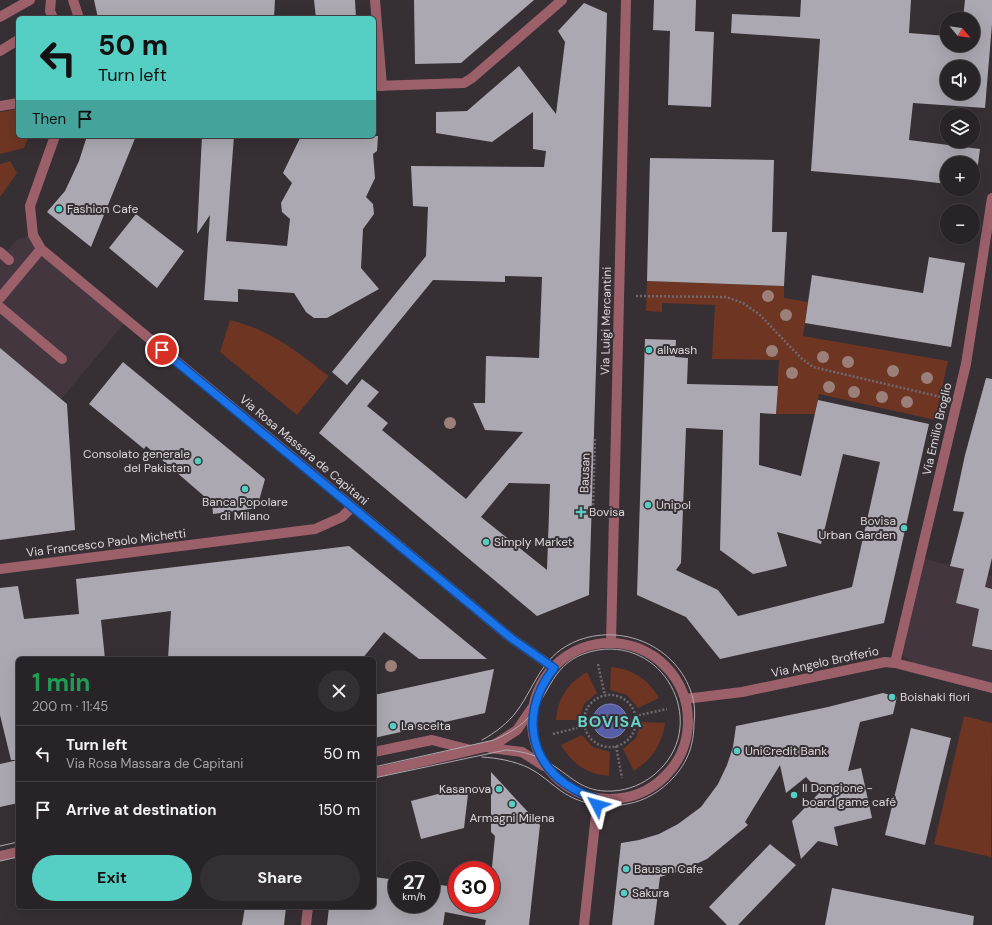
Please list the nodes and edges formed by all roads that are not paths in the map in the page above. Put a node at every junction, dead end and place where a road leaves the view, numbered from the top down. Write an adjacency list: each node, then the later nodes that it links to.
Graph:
1 (30, 0): 9 (street)
2 (51, 0): 7 (street)
3 (73, 0): 8 (street)
4 (376, 0): 12 (street)
5 (562, 0): 12 (street)
6 (626, 0): 25 (street, Via Luigi Mercantini)
7 (52, 16)
8 (78, 16)
9 (0, 17)
10 (16, 41): 11 (street)
11 (0, 51)
12 (378, 86)
13 (16, 103): 14 (street)
14 (0, 106)
15 (54, 138): 17 (street)
16 (992, 198): 26 (street, Via Emilio Broglio)
17 (41, 249): 20 (street); 23 (street, Via Rosa Massara de Capitani)
18 (0, 252): 19 (street)
19 (9, 260)
20 (0, 298)
21 (0, 307): 22 (street)
22 (62, 359)
23 (352, 506): 24 (street, Via Francesco Paolo Michetti); 27 (street, Via Rosa Massara de Capitani)
24 (0, 569)
25 (611, 643): 27 (street); 30 (street)
26 (895, 663): 28 (street, Via Angelo Brofferio); 30 (street, Via Angelo Brofferio)
27 (554, 668): 29 (street)
28 (992, 688)
29 (539, 692): 31 (street); 34 (street)
30 (685, 699): 35 (street)
31 (479, 750): 32 (street); 33 (street); 34 (street)
32 (376, 752)
33 (376, 773)
34 (557, 778): 35 (street)
35 (595, 798): 40 (street)
36 (16, 852): 37 (street)
37 (0, 856)
38 (308, 909): 39 (street)
39 (306, 925)
40 (584, 925)

